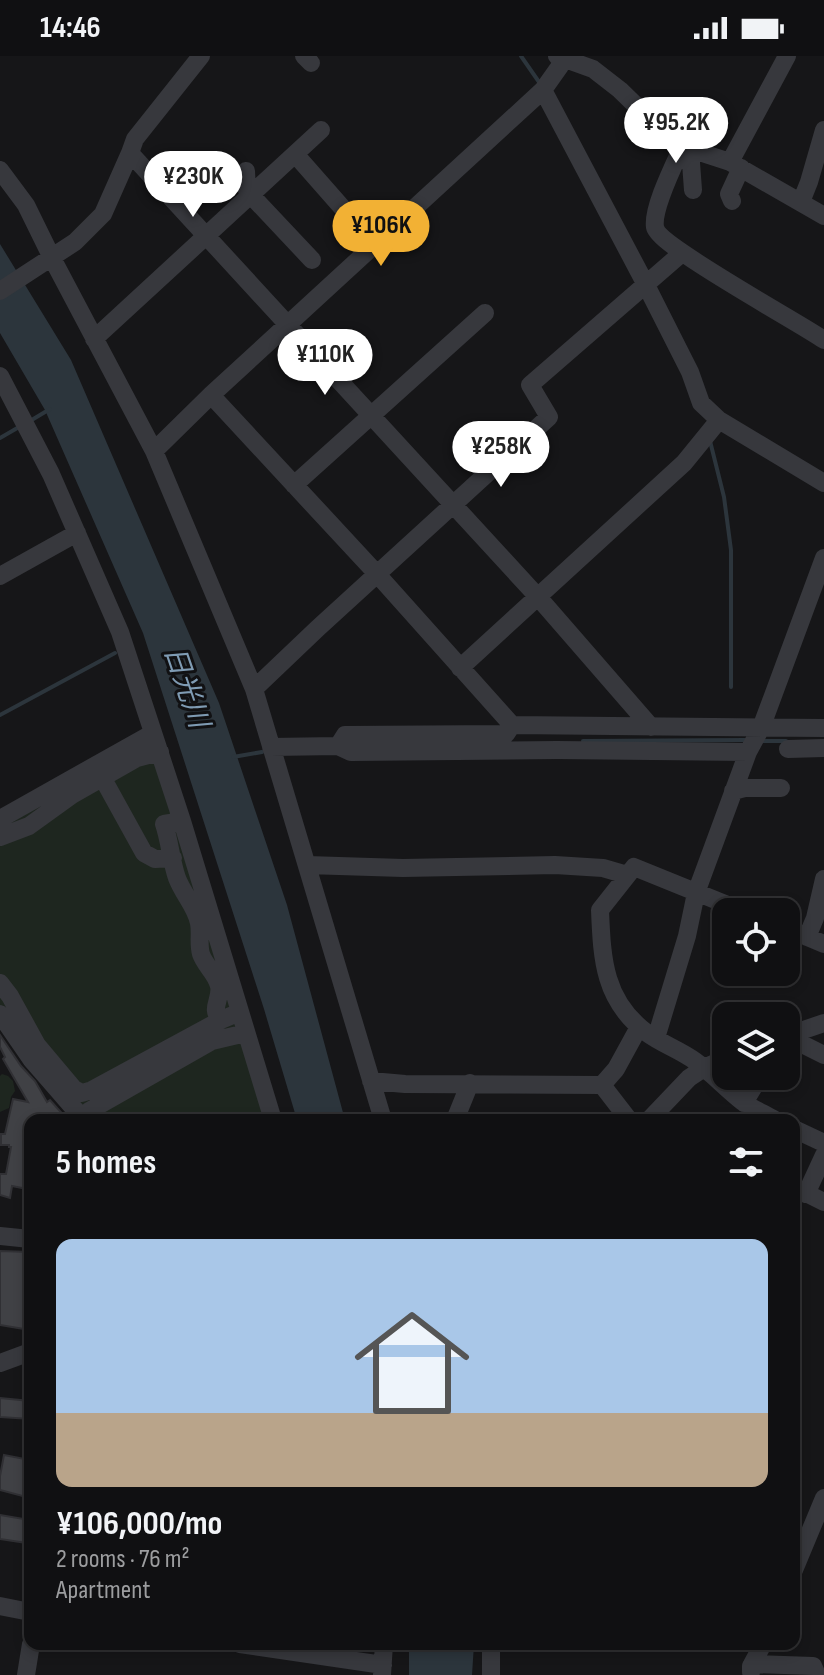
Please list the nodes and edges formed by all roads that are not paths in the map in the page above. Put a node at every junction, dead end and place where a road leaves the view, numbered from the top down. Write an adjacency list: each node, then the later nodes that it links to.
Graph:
1 (201, 56): 8 (street)
2 (787, 56): 10 (street)
3 (562, 57): 4 (street); 7 (street)
4 (543, 90): 19 (street); 23 (street)
5 (321, 130): 9 (street)
6 (823, 135): 16 (street)
7 (686, 147): 10 (street); 13 (street); 20 (street)
8 (130, 153): 18 (street); 21 (street)
9 (295, 154): 14 (street); 19 (street)
10 (736, 165): 15 (street); 16 (street)
11 (0, 170): 21 (street)
12 (246, 171): 14 (street)
13 (693, 190)
14 (251, 195): 18 (street); 22 (street)
15 (732, 201)
16 (801, 202): 17 (street)
17 (824, 216)
18 (206, 236): 26 (street); 27 (street)
19 (375, 245): 26 (street)
20 (682, 253): 23 (street); 28 (street)
21 (50, 259): 24 (street); 27 (street)
22 (312, 260)
23 (646, 285): 32 (street); 36 (street)
24 (0, 291)
25 (485, 313): 31 (street)
26 (288, 325): 30 (street); 31 (street)
27 (94, 339): 33 (street)
28 (824, 340)
29 (0, 376): 37 (street)
30 (211, 395): 33 (street); 35 (street)
31 (371, 416): 35 (street); 36 (street)
32 (719, 420): 34 (street); 41 (street)
33 (154, 451): 43 (street)
34 (824, 483)
35 (294, 485): 39 (street)
36 (453, 505): 39 (street); 41 (street)
37 (77, 533): 40 (street); 48 (street)
38 (824, 558): 46 (street)
39 (377, 574): 42 (street); 43 (street)
40 (0, 576)
41 (538, 597): 42 (street); 45 (street)
42 (460, 668): 44 (street)
43 (254, 689): 50 (street)
44 (512, 725): 45 (street); 49 (street)
45 (651, 727): 46 (street)
46 (761, 728): 47 (street); 54 (street)
47 (824, 728)
48 (153, 733): 53 (street); 56 (street)
49 (338, 746): 50 (street); 54 (street)
50 (271, 747): 63 (street)
51 (824, 748): 52 (street)
52 (788, 749)
53 (160, 752): 55 (street); 60 (street)
54 (748, 752): 58 (street)
55 (102, 777): 56 (street); 62 (street)
56 (81, 781): 59 (street); 61 (street)
57 (781, 788): 58 (street)
58 (733, 791): 66 (street)
59 (0, 819)
60 (182, 821): 62 (street); 70 (street)
61 (0, 837)
62 (173, 858): 72 (street)
63 (307, 865): 64 (street); 83 (street)
64 (627, 875): 66 (street); 74 (street)
65 (824, 879): 68 (street)
66 (696, 893): 67 (street); 77 (street)
67 (712, 899)
68 (816, 940)
69 (0, 983): 87 (street)
70 (240, 1012): 72 (street); 76 (street)
71 (0, 1014): 89 (street)
72 (221, 1020): 81 (street)
73 (824, 1023): 75 (street)
74 (639, 1027): 77 (street); 85 (street)
75 (800, 1031)
76 (246, 1033): 81 (street); 91 (street)
77 (656, 1038): 82 (street)
78 (800, 1043): 79 (street)
79 (824, 1055)
80 (712, 1064): 82 (street)
81 (154, 1065): 87 (street)
82 (704, 1068): 88 (street); 95 (street)
83 (371, 1081): 84 (street); 92 (street)
84 (470, 1083): 85 (street); 93 (street)
85 (602, 1085): 94 (street)
86 (752, 1090): 88 (street)
87 (96, 1098): 90 (street)
88 (744, 1103): 96 (street)
89 (79, 1114)
90 (86, 1114)
91 (271, 1114)
92 (381, 1114)
93 (457, 1114)
94 (624, 1114)
95 (655, 1114)
96 (764, 1114)
97 (800, 1132): 98 (street)
98 (824, 1143)
99 (824, 1155): 100 (street)
100 (800, 1190): 101 (street)
101 (824, 1202)
102 (0, 1236): 103 (street)
103 (24, 1238)
104 (24, 1354): 105 (street)
105 (0, 1363)
106 (824, 1498): 107 (street)
107 (800, 1556)
108 (0, 1606): 109 (street)
109 (24, 1611)
110 (30, 1650): 117 (street)
111 (273, 1650): 116 (street)
112 (384, 1650): 116 (street)
113 (495, 1650): 118 (street)
114 (760, 1650): 115 (street)
115 (752, 1669): 119 (street)
116 (382, 1670)
117 (26, 1675)
118 (491, 1675)
119 (817, 1675)

